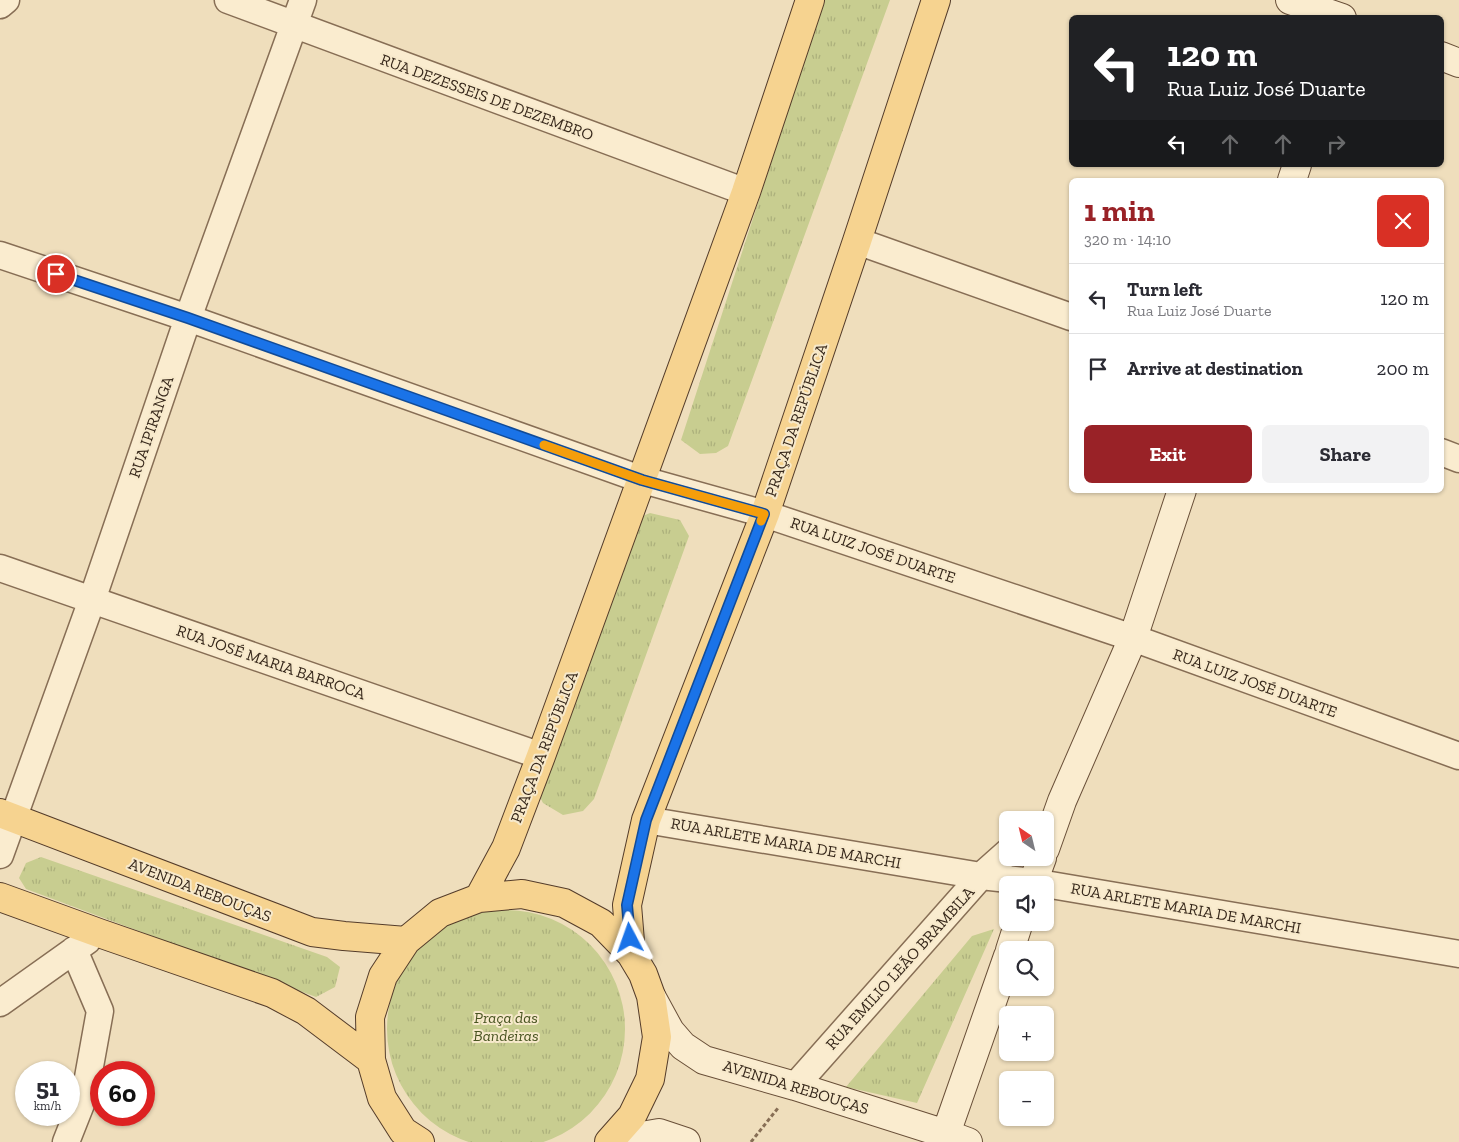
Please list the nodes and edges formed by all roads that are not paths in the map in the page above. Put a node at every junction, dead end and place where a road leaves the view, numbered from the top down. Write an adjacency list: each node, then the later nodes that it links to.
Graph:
1 (6, 0): 8 (street)
2 (228, 0): 11 (street, RUA DEZESSEIS DE DEZEMBRO)
3 (303, 0): 11 (street, RUA IPIRANGA)
4 (810, 0): 14 (main road, PRAÇA DA REPÚBLICA)
5 (936, 0): 15 (main road, PRAÇA DA REPÚBLICA)
6 (1290, 0): 9 (street)
7 (1357, 0): 10 (street)
8 (0, 5)
9 (1333, 15)
10 (1352, 15)
11 (294, 26): 14 (street, RUA DEZESSEIS DE DEZEMBRO); 18 (street, RUA IPIRANGA)
12 (1444, 57): 13 (street)
13 (1459, 63)
14 (746, 192): 21 (main road, PRAÇA DA REPÚBLICA)
15 (858, 241): 17 (street); 23 (main road, PRAÇA DA REPÚBLICA)
16 (0, 255): 18 (street, RUA LUIZ JOSÉ DUARTE)
17 (1069, 316)
18 (188, 318): 21 (street, RUA LUIZ JOSÉ DUARTE); 25 (street, RUA IPIRANGA)
19 (1444, 453): 20 (street)
20 (1459, 459)
21 (642, 480): 23 (street, RUA LUIZ JOSÉ DUARTE); 27 (main road, PRAÇA DA REPÚBLICA)
22 (1181, 493): 26 (street)
23 (764, 514): 26 (street, RUA LUIZ JOSÉ DUARTE); 32 (main road, PRAÇA DA REPÚBLICA)
24 (0, 568): 25 (street, RUA JOSÉ MARIA BARROCA)
25 (92, 600): 27 (street, RUA JOSÉ MARIA BARROCA); 31 (street, RUA IPIRANGA)
26 (1133, 638): 28 (street, RUA LUIZ JOSÉ DUARTE); 29 (street)
27 (541, 756): 39 (main road, PRAÇA DA REPÚBLICA)
28 (1459, 756)
29 (1062, 801): 30 (street); 33 (street)
30 (1051, 811)
31 (7, 816): 34 (street, RUA IPIRANGA); 41 (main road, AVENIDA REBOUÇAS)
32 (646, 820): 37 (street, RUA ARLETE MARIA DE MARCHI); 43 (main road, PRAÇA DA REPÚBLICA)
33 (1054, 824)
34 (0, 855)
35 (999, 860): 37 (street, RUA EMILIO LEÃO BRAMBILA)
36 (1036, 875): 37 (street, RUA ARLETE MARIA DE MARCHI); 44 (street, RUA ARLETE MARIA DE MARCHI)
37 (981, 876): 49 (street, RUA EMILIO LEÃO BRAMBILA)
38 (0, 897): 40 (main road)
39 (480, 898): 41 (main road); 43 (main road)
40 (99, 933): 42 (street); 48 (main road)
41 (406, 941): 48 (main road)
42 (74, 950): 47 (street); 52 (street)
43 (630, 954): 46 (main road)
44 (1459, 954)
45 (999, 985): 51 (street)
46 (651, 996): 49 (street, AVENIDA REBOUÇAS); 53 (main road)
47 (0, 1003)
48 (371, 1060): 50 (main road)
49 (795, 1086): 51 (street, AVENIDA REBOUÇAS)
50 (407, 1138)
51 (952, 1139)
52 (66, 1142)
53 (608, 1142)
54 (617, 1142): 55 (street)
55 (686, 1142)

